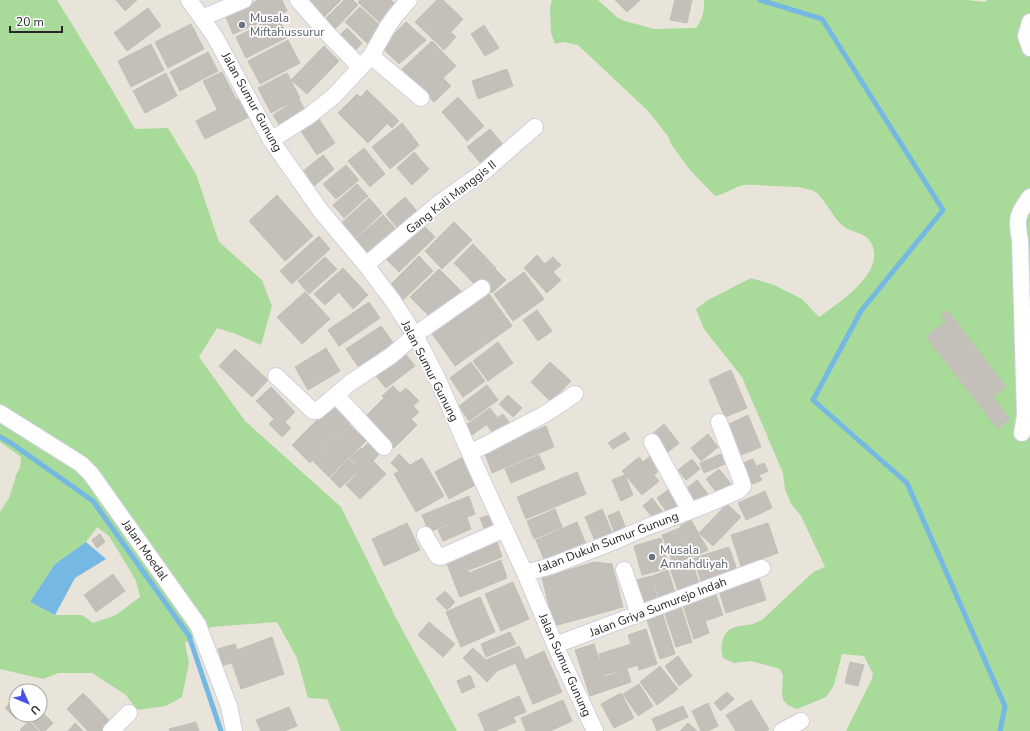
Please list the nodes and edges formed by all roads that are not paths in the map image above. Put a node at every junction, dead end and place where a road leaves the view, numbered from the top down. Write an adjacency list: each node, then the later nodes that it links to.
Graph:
1 (189, 0): 5 (street, Jalan Sumur Gunung)
2 (244, 0): 5 (street)
3 (298, 0): 9 (street)
4 (409, 0): 8 (street)
5 (202, 18): 12 (street, Jalan Sumur Gunung)
6 (1030, 22): 7 (street)
7 (1030, 48)
8 (371, 56): 9 (street); 10 (street)
9 (360, 68): 12 (street)
10 (421, 98)
11 (535, 127): 14 (street, Gang Kali Manggis II)
12 (271, 140): 14 (street, Jalan Sumur Gunung)
13 (1030, 196): 22 (street)
14 (366, 265): 16 (street, Jalan Sumur Gunung)
15 (482, 288): 16 (street)
16 (415, 335): 19 (street); 25 (street, Jalan Sumur Gunung)
17 (276, 376): 19 (street)
18 (575, 394): 25 (street)
19 (336, 395): 24 (street)
20 (0, 413): 37 (street, Jalan Moedal)
21 (720, 422): 26 (street, Jalan Dukuh Sumur Gunung)
22 (1022, 433)
23 (652, 442): 26 (street, Jalan Dukuh Sumur Gunung)
24 (384, 447)
25 (470, 453): 27 (street, Jalan Sumur Gunung)
26 (690, 511): 31 (street, Jalan Dukuh Sumur Gunung)
27 (505, 529): 28 (street); 31 (street, Jalan Sumur Gunung)
28 (425, 535)
29 (762, 568): 32 (street, Jalan Griya Sumurejo Indah)
30 (624, 570): 32 (street)
31 (525, 573): 33 (street, Jalan Sumur Gunung)
32 (639, 614): 33 (street, Jalan Griya Sumurejo Indah)
33 (555, 645): 38 (street, Jalan Sumur Gunung)
34 (129, 713): 36 (street)
35 (801, 721): 39 (street)
36 (111, 731)
37 (234, 731)
38 (595, 731)
39 (782, 731)

